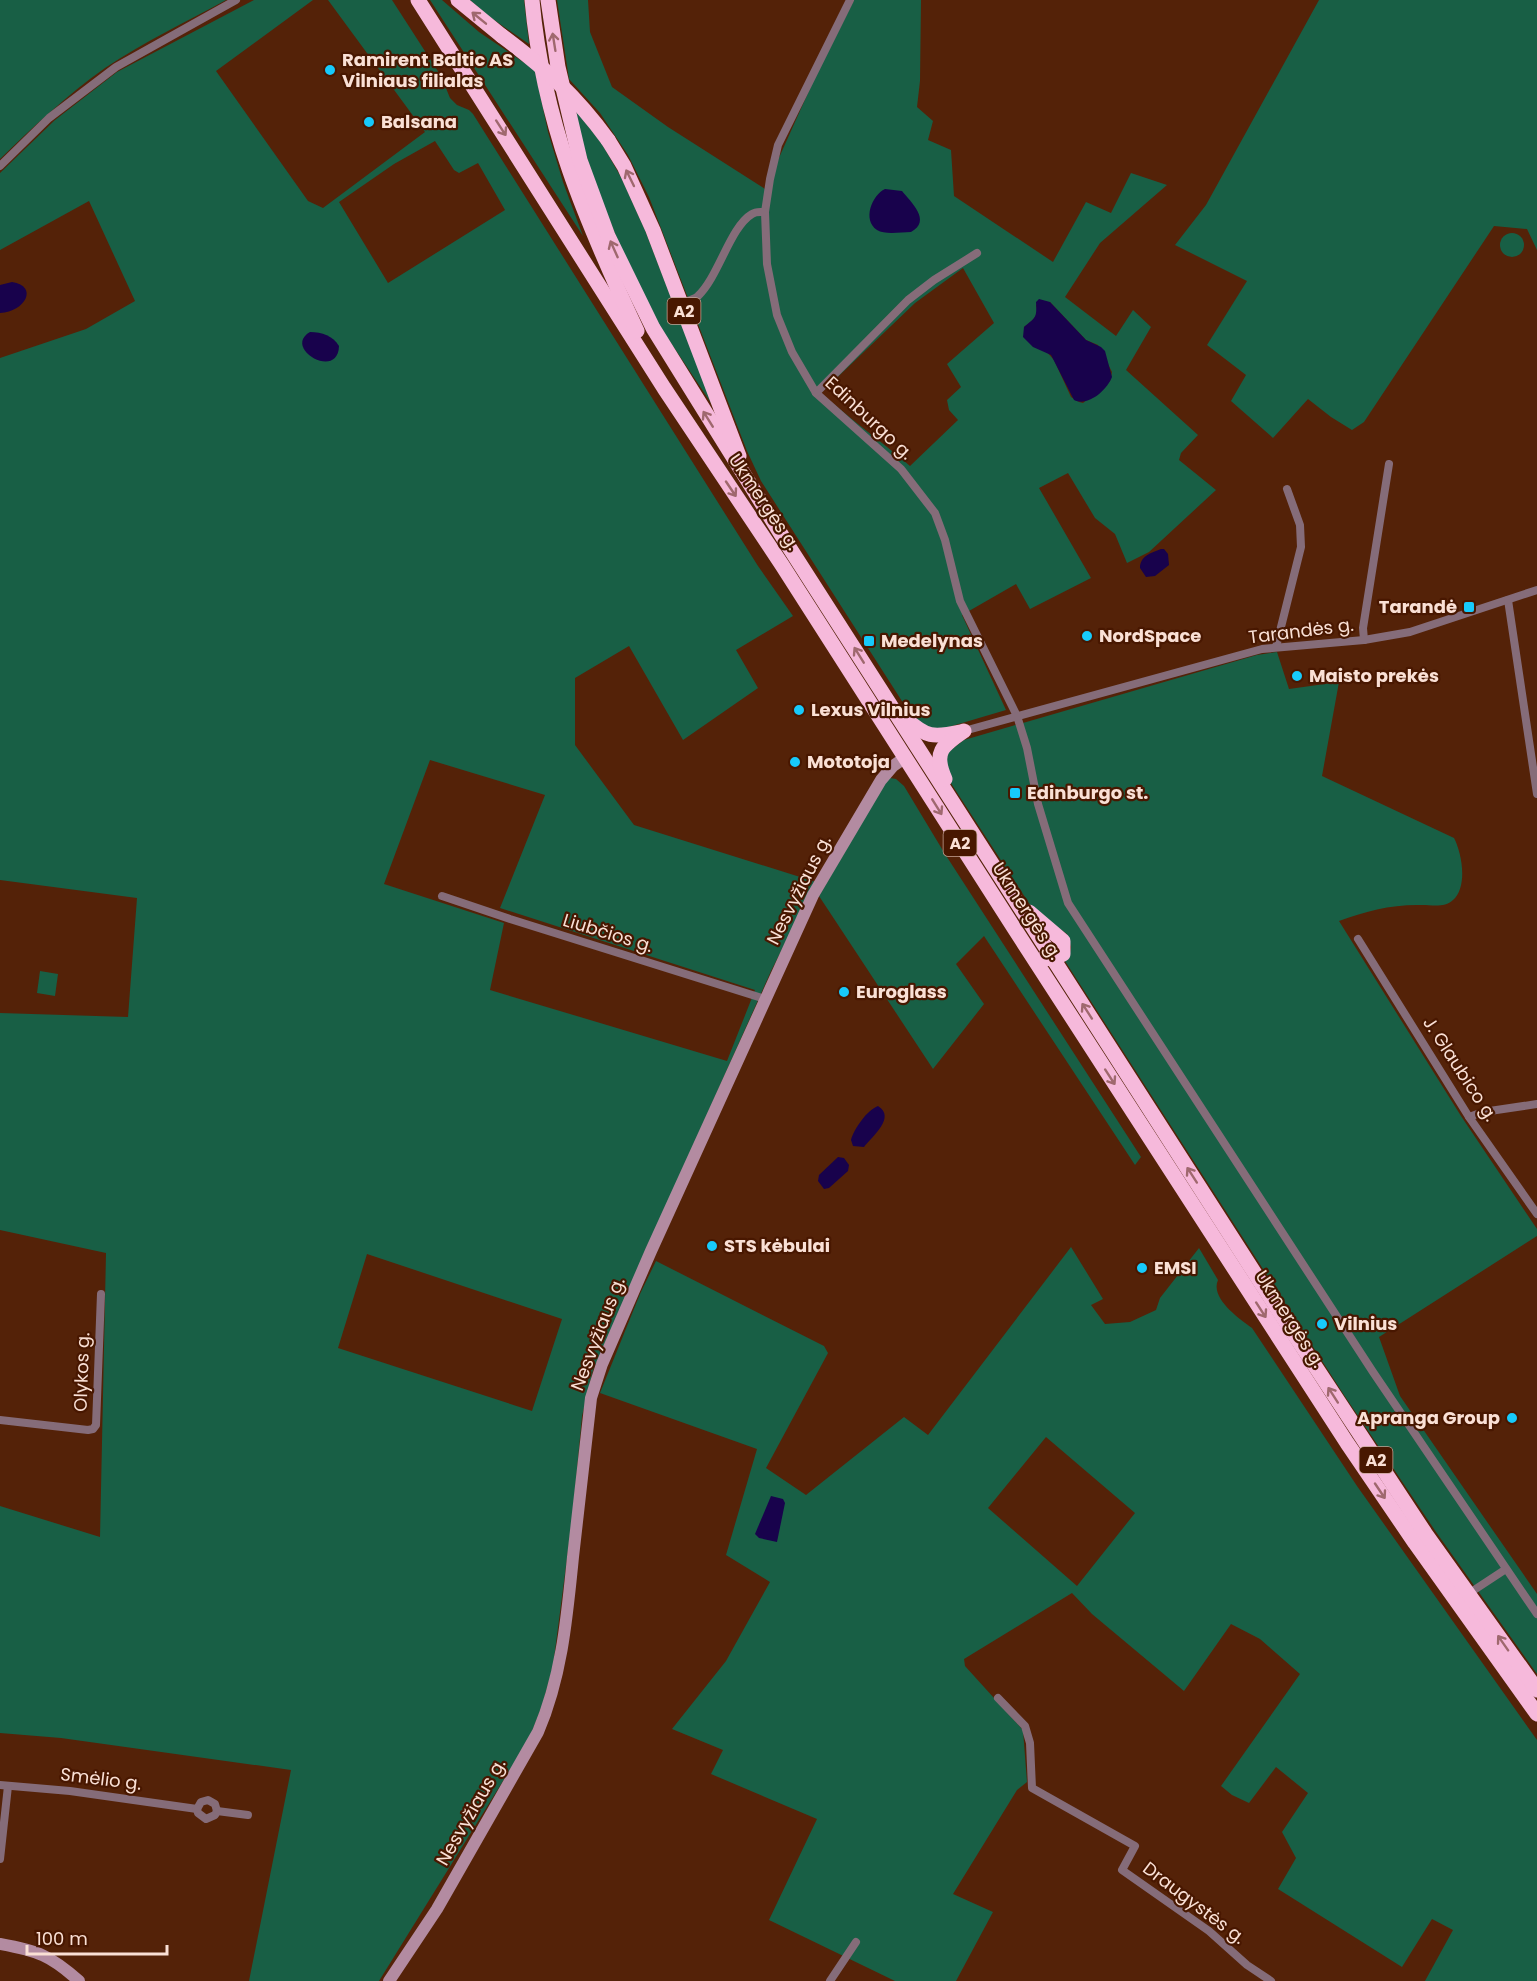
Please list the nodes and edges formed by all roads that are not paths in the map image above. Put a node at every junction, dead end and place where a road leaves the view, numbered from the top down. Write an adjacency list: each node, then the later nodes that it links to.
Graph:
1 (236, 0): 7 (street)
2 (418, 0): 11 (highway, Ukmergės g. / A2, one-way to 11)
3 (458, 0): 10 (highway, A2, one-way to 3, bridge)
4 (532, 0): 11 (highway)
5 (548, 0): 14 (highway, one-way to 5)
6 (850, 0): 8 (street, Edinburgo g.)
7 (0, 166)
8 (765, 212): 10 (street); 12 (street, Edinburgo g.)
9 (977, 253): 12 (street)
10 (681, 303): 14 (highway, A2)
11 (664, 388): 23 (highway, Ukmergės g. / A2, one-way to 23)
12 (816, 393): 21 (street, Edinburgo g.)
13 (1389, 464): 18 (street)
14 (751, 487): 20 (highway, Ukmergės g. / A2, one-way to 14)
15 (1287, 489): 19 (street)
16 (1537, 591): 17 (street, Tarandės g.)
17 (1508, 600): 18 (street, Tarandės g.); 24 (street)
18 (1364, 640): 19 (street, Tarandės g.)
19 (1276, 647): 21 (street, Tarandės g.)
20 (890, 704): 22 (highway); 25 (highway, Ukmergės g. / A2)
21 (1017, 716): 22 (street, Tarandės g.); 36 (street, Edinburgo g.)
22 (964, 731): 25 (highway)
23 (906, 758): 27 (highway, Ukmergės g. / A2, one-way to 27); 30 (street, Nesvyžiaus g.)
24 (1537, 794)
25 (956, 807): 29 (highway, Ukmergės g. / A2)
26 (442, 896): 30 (street, Liubčios g.)
27 (1014, 928): 29 (highway); 41 (highway, Ukmergės g. / A2, one-way to 41)
28 (1358, 939): 32 (street, J. Glaubico g.)
29 (1053, 959): 37 (highway, Ukmergės g. / A2, one-way to 29)
30 (765, 999): 50 (street, Nesvyžiaus g.)
31 (1537, 1104): 32 (street)
32 (1470, 1117): 33 (street, J. Glaubico g.)
33 (1537, 1214)
34 (101, 1294): 35 (street, Olykos g.)
35 (0, 1420)
36 (1506, 1569): 37 (street); 38 (street, Edinburgo g.)
37 (1468, 1594): 39 (highway, Ukmergės g. / A2, one-way to 37)
38 (1537, 1614)
39 (1537, 1690)
40 (998, 1698): 52 (street, Draugystės g.)
41 (1537, 1714)
42 (4, 1786): 43 (street, Smėlio g.); 46 (street)
43 (198, 1809): 44 (street); 44 (street)
44 (217, 1811): 45 (street)
45 (248, 1815)
46 (0, 1858)
47 (856, 1942): 51 (street)
48 (0, 1944): 49 (street)
49 (79, 1981)
50 (389, 1981)
51 (830, 1981)
52 (1271, 1981)

